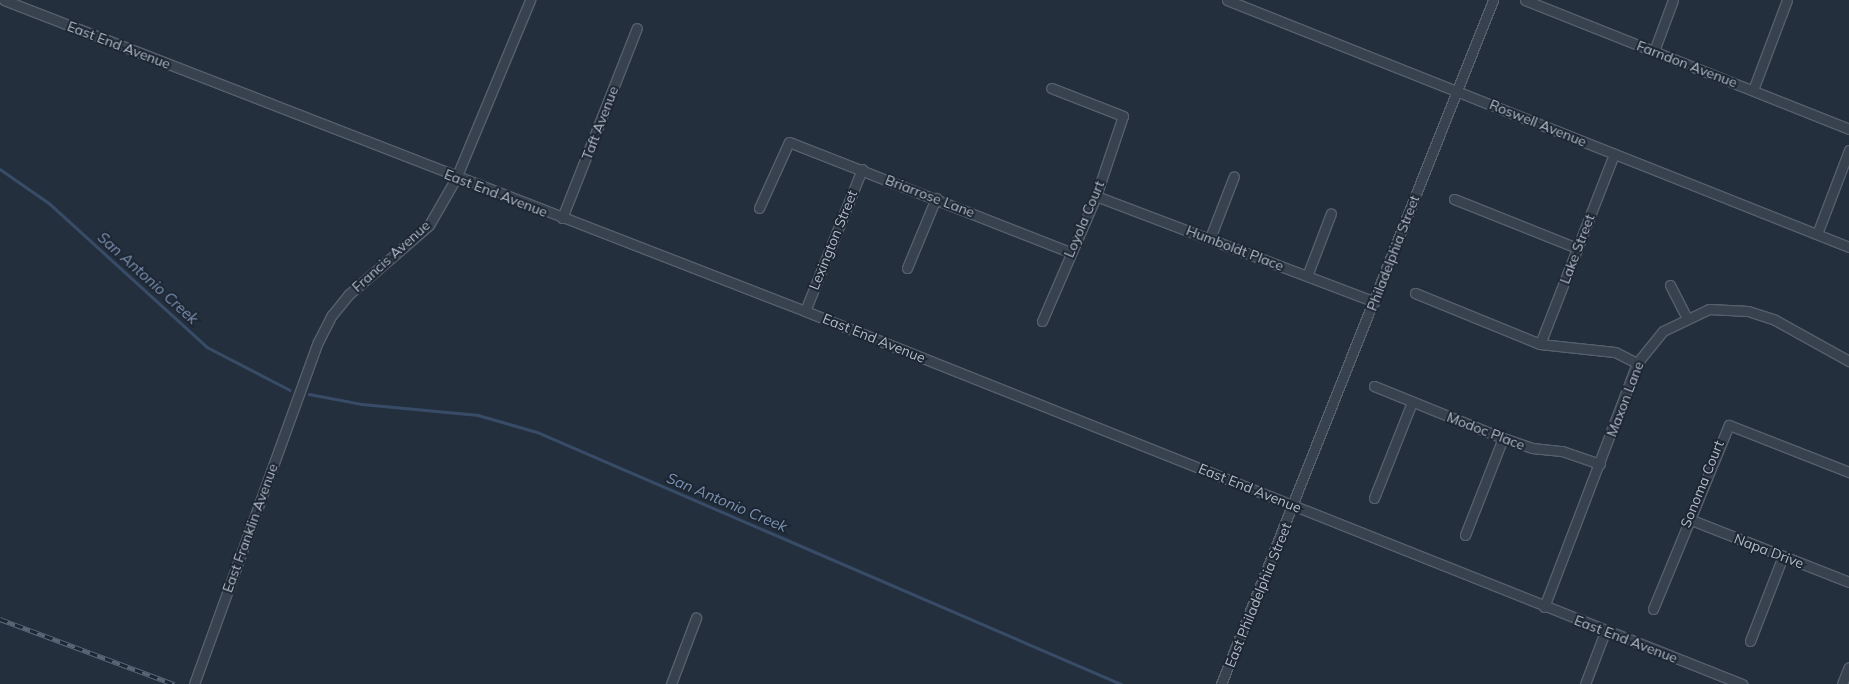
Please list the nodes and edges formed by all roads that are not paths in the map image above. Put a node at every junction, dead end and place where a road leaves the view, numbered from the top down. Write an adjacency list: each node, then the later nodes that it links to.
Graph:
1 (4, 0): 18 (street, East End Avenue)
2 (530, 0): 18 (street, Francis Avenue)
3 (1227, 0): 11 (street, Roswell Avenue)
4 (1493, 0): 11 (street, Philadelphia Street)
5 (1525, 0): 9 (street, Farndon Avenue)
6 (1674, 0): 9 (street)
7 (1787, 0): 12 (street)
8 (637, 28): 24 (street, Taft Avenue)
9 (1654, 51): 12 (street, Farndon Avenue)
10 (1051, 88): 19 (street, Loyola Court)
11 (1456, 90): 15 (street, Roswell Avenue); 34 (street, Philadelphia Street)
12 (1753, 90): 13 (street, Farndon Avenue)
13 (1849, 129)
14 (1849, 150): 25 (street)
15 (1614, 154): 25 (street, Roswell Avenue); 28 (street, Lake Street)
16 (862, 169): 20 (street, Briarrose Lane); 22 (street, Briarrose Lane); 35 (street, Lexington Street)
17 (1234, 176): 26 (street)
18 (456, 178): 24 (street, East End Avenue); 41 (street, Francis Avenue)
19 (1096, 196): 26 (street, Humboldt Place); 29 (street, Loyola Court)
20 (936, 198): 29 (street, Briarrose Lane); 30 (street)
21 (1454, 200): 28 (street)
22 (759, 208)
23 (1331, 213): 31 (street)
24 (562, 218): 35 (street, East End Avenue)
25 (1817, 234): 27 (street, Roswell Avenue)
26 (1210, 238): 31 (street, Humboldt Place)
27 (1849, 247)
28 (1577, 248): 38 (street, Lake Street)
29 (1070, 252): 37 (street, Loyola Court)
30 (908, 268)
31 (1307, 276): 34 (street, Humboldt Place)
32 (1670, 285): 36 (street)
33 (1415, 294): 38 (street)
34 (1374, 302): 48 (street, Philadelphia Street)
35 (805, 311): 48 (street, East End Avenue)
36 (1686, 318): 39 (street, Maxon Lane); 40 (street, Maxon Lane)
37 (1042, 321)
38 (1540, 344): 40 (street)
39 (1849, 360)
40 (1637, 362): 45 (street, Maxon Lane)
41 (307, 372): 59 (street, East Franklin Avenue)
42 (1374, 386): 43 (street, Modoc Place)
43 (1412, 402): 44 (street, Modoc Place); 47 (street)
44 (1503, 438): 45 (street, Modoc Place); 50 (street)
45 (1600, 464): 53 (street, Maxon Lane)
46 (1849, 472): 49 (street, Sonoma Court)
47 (1374, 498)
48 (1294, 505): 53 (street, East End Avenue); 61 (street, East Philadelphia Street)
49 (1689, 519): 51 (street, Napa Drive); 54 (street, Sonoma Court)
50 (1465, 535)
51 (1784, 556): 52 (street, Napa Drive); 57 (street)
52 (1849, 582)
53 (1544, 607): 56 (street, East End Avenue)
54 (1653, 609)
55 (696, 618): 60 (street)
56 (1605, 632): 62 (street); 63 (street, East End Avenue)
57 (1750, 641)
58 (1849, 668): 64 (street)
59 (194, 684)
60 (671, 684)
61 (1221, 684)
62 (1585, 684)
63 (1742, 684)
64 (1842, 684)

